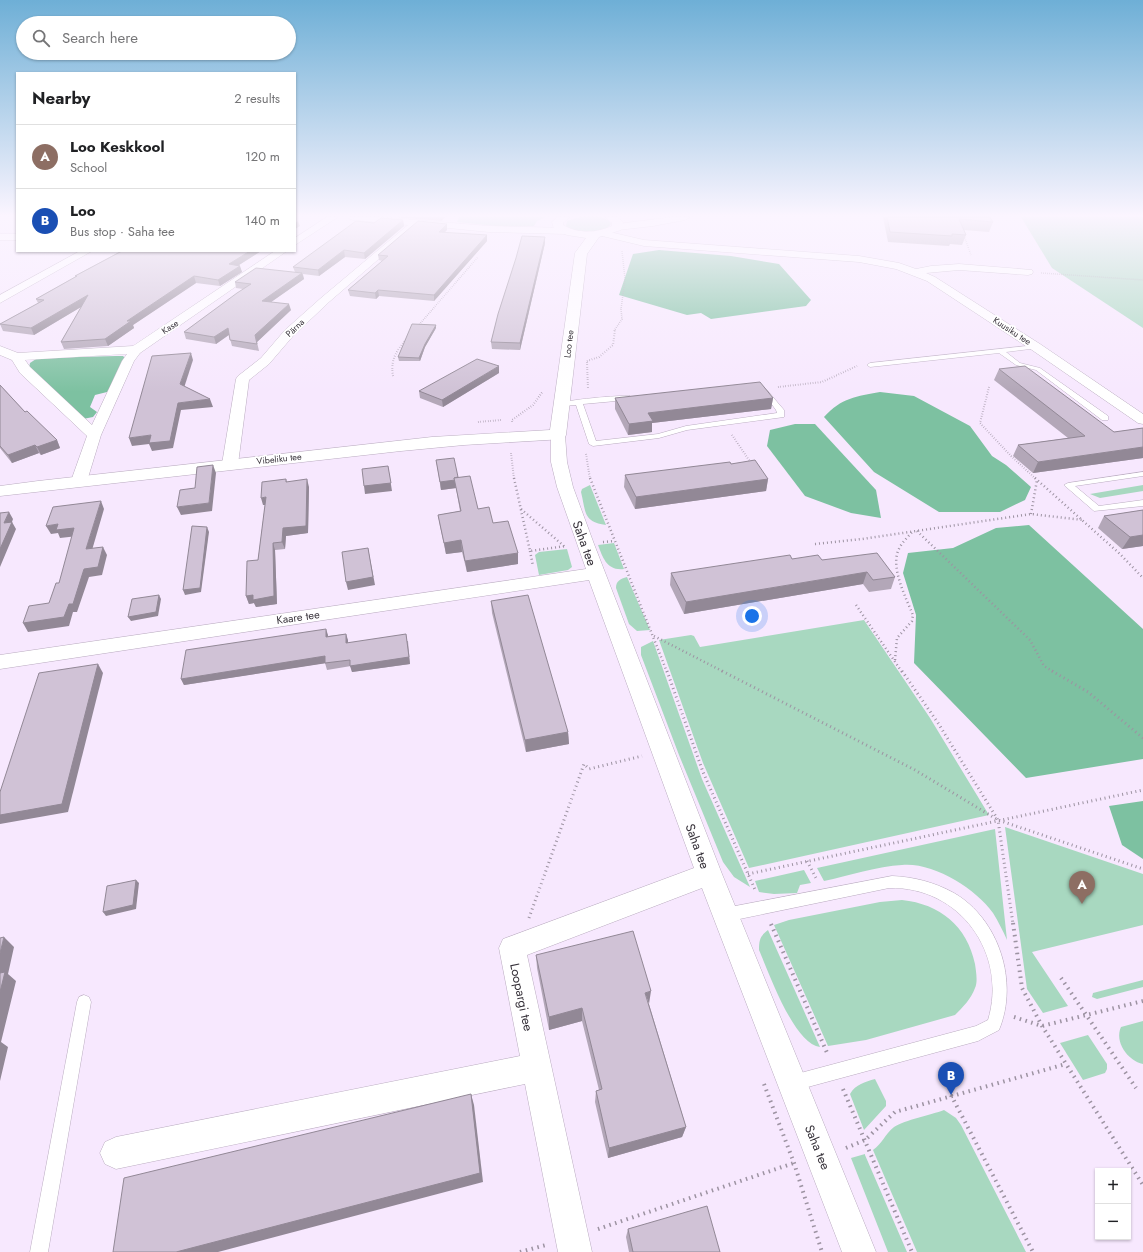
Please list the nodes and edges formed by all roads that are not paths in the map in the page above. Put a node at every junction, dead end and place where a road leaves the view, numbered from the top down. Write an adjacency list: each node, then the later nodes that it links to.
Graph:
1 (44, 275): 6 (street)
2 (246, 275): 9 (street, Kase)
3 (354, 275): 21 (street, Pärna)
4 (580, 275): 16 (street, Loo tee)
5 (924, 275): 7 (street, Kuusiku tee)
6 (0, 300)
7 (1036, 347): 10 (lane); 18 (street, Kuusiku tee)
8 (0, 350): 11 (street)
9 (136, 350): 11 (street); 19 (street, Kase)
10 (1000, 351): 12 (lane); 17 (lane)
11 (16, 357): 19 (street)
12 (870, 365)
13 (760, 385): 15 (lane)
14 (633, 397): 15 (lane)
15 (579, 402): 16 (lane)
16 (562, 404): 20 (street, Loo tee)
17 (1105, 418)
18 (1143, 420)
19 (94, 435): 23 (street, Kase)
20 (558, 435): 21 (street, Vibeliku tee); 26 (street, Saha tee)
21 (230, 464): 23 (street, Vibeliku tee)
22 (1143, 474): 25 (lane)
23 (80, 481): 24 (street, Vibeliku tee)
24 (0, 491)
25 (1143, 503)
26 (596, 573): 27 (street, Kaare tee); 28 (street, Saha tee)
27 (0, 662)
28 (709, 874): 29 (street, Saha tee); 31 (street, Loopargi tee)
29 (725, 915): 32 (street, Saha tee); 32 (lane)
30 (84, 1002): 35 (lane)
31 (537, 1067): 33 (street); 34 (street, Loopargi tee)
32 (792, 1083): 36 (street, Saha tee)
33 (116, 1153)
34 (574, 1245)
35 (39, 1252)
36 (859, 1252)

